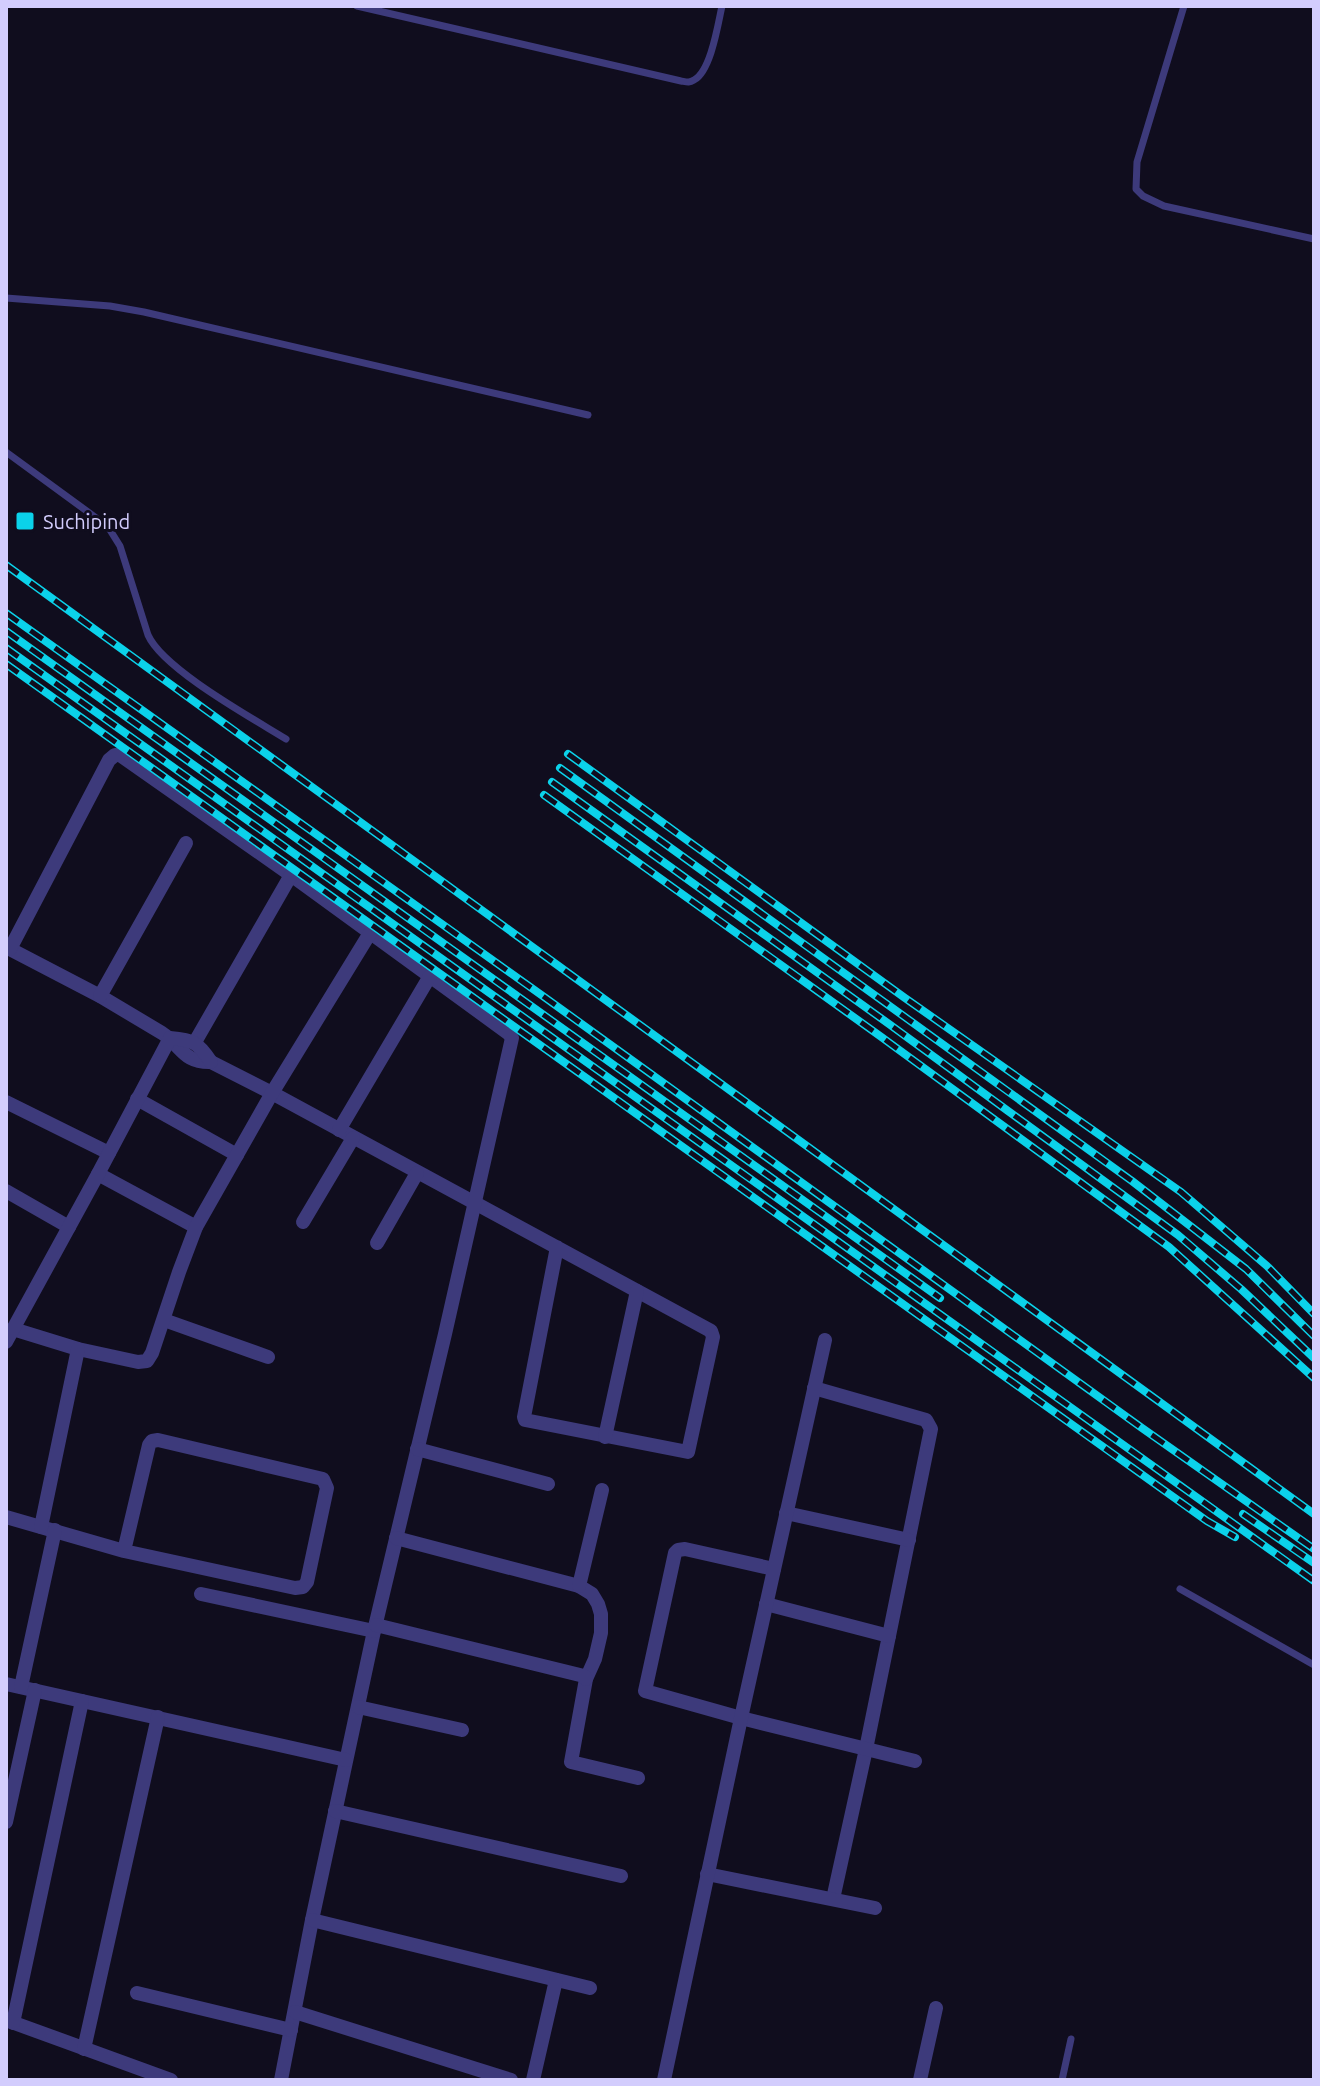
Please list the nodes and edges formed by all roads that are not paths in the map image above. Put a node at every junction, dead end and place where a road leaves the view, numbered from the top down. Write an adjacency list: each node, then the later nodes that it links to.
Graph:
1 (357, 6): 2 (lane)
2 (722, 6)
3 (1184, 6): 4 (lane)
4 (1314, 239)
5 (6, 298): 6 (lane)
6 (588, 415)
7 (6, 452): 8 (lane)
8 (286, 739)
9 (186, 843): 14 (street)
10 (291, 875): 11 (street); 12 (street); 16 (street)
11 (370, 933): 13 (street); 18 (street)
12 (8, 948): 14 (street)
13 (430, 976): 21 (street); 28 (street)
14 (100, 996): 15 (street)
15 (170, 1038): 16 (street); 17 (street); 19 (street)
16 (195, 1042): 17 (street)
17 (211, 1062): 18 (street)
18 (272, 1093): 21 (street); 24 (street)
19 (137, 1099): 23 (street); 24 (street)
20 (8, 1108): 23 (street)
21 (339, 1130): 22 (street)
22 (353, 1138): 25 (street); 29 (street)
23 (109, 1153): 26 (street)
24 (237, 1155): 31 (street)
25 (417, 1173): 28 (street); 32 (street)
26 (98, 1174): 30 (street); 31 (street)
27 (6, 1191): 30 (street)
28 (474, 1202): 33 (street); 42 (street)
29 (303, 1222)
30 (69, 1227): 36 (street)
31 (196, 1227): 35 (street)
32 (377, 1243)
33 (557, 1247): 34 (street); 41 (street)
34 (637, 1291): 41 (street); 41 (street)
35 (164, 1320): 38 (street); 39 (street)
36 (10, 1336): 38 (street)
37 (825, 1340): 40 (street)
38 (78, 1349): 47 (street)
39 (268, 1357)
40 (814, 1388): 45 (street); 49 (street)
41 (605, 1437)
42 (417, 1449): 43 (street); 48 (street)
43 (548, 1484)
44 (602, 1490): 52 (street)
45 (786, 1513): 49 (street); 51 (street)
46 (6, 1517): 47 (street)
47 (48, 1528): 50 (street); 60 (street)
48 (396, 1538): 52 (street); 56 (street)
49 (909, 1540): 57 (street)
50 (124, 1551): 50 (street)
51 (774, 1569): 55 (street); 64 (street)
52 (579, 1586): 59 (street)
53 (1180, 1589): 58 (lane)
54 (201, 1594): 56 (street)
55 (766, 1604): 57 (street); 64 (street)
56 (375, 1628): 59 (street); 62 (street)
57 (889, 1636): 66 (street)
58 (1314, 1665)
59 (586, 1679): 70 (street)
60 (20, 1687): 61 (street); 67 (street)
61 (82, 1701): 63 (street); 83 (street)
62 (358, 1707): 65 (street); 68 (street)
63 (158, 1717): 68 (street); 86 (street)
64 (741, 1718): 66 (street); 73 (street)
65 (462, 1730)
66 (866, 1749): 69 (street); 75 (street)
67 (14, 1752): 72 (street)
68 (346, 1760): 71 (street)
69 (915, 1761)
70 (638, 1778)
71 (335, 1811): 74 (street); 77 (street)
72 (6, 1822)
73 (707, 1874): 75 (street); 91 (street)
74 (621, 1876)
75 (833, 1899): 76 (street)
76 (875, 1908)
77 (312, 1920): 78 (street); 82 (street)
78 (556, 1980): 79 (street); 90 (street)
79 (590, 1988)
80 (137, 1993): 84 (street)
81 (936, 2008): 92 (street)
82 (295, 2012): 84 (street); 89 (street)
83 (9, 2021): 86 (street)
84 (291, 2030): 88 (street)
85 (1071, 2039): 93 (lane)
86 (84, 2049): 87 (street)
87 (171, 2080)
88 (281, 2080)
89 (511, 2080)
90 (533, 2080)
91 (664, 2080)
92 (920, 2080)
93 (1062, 2080)

